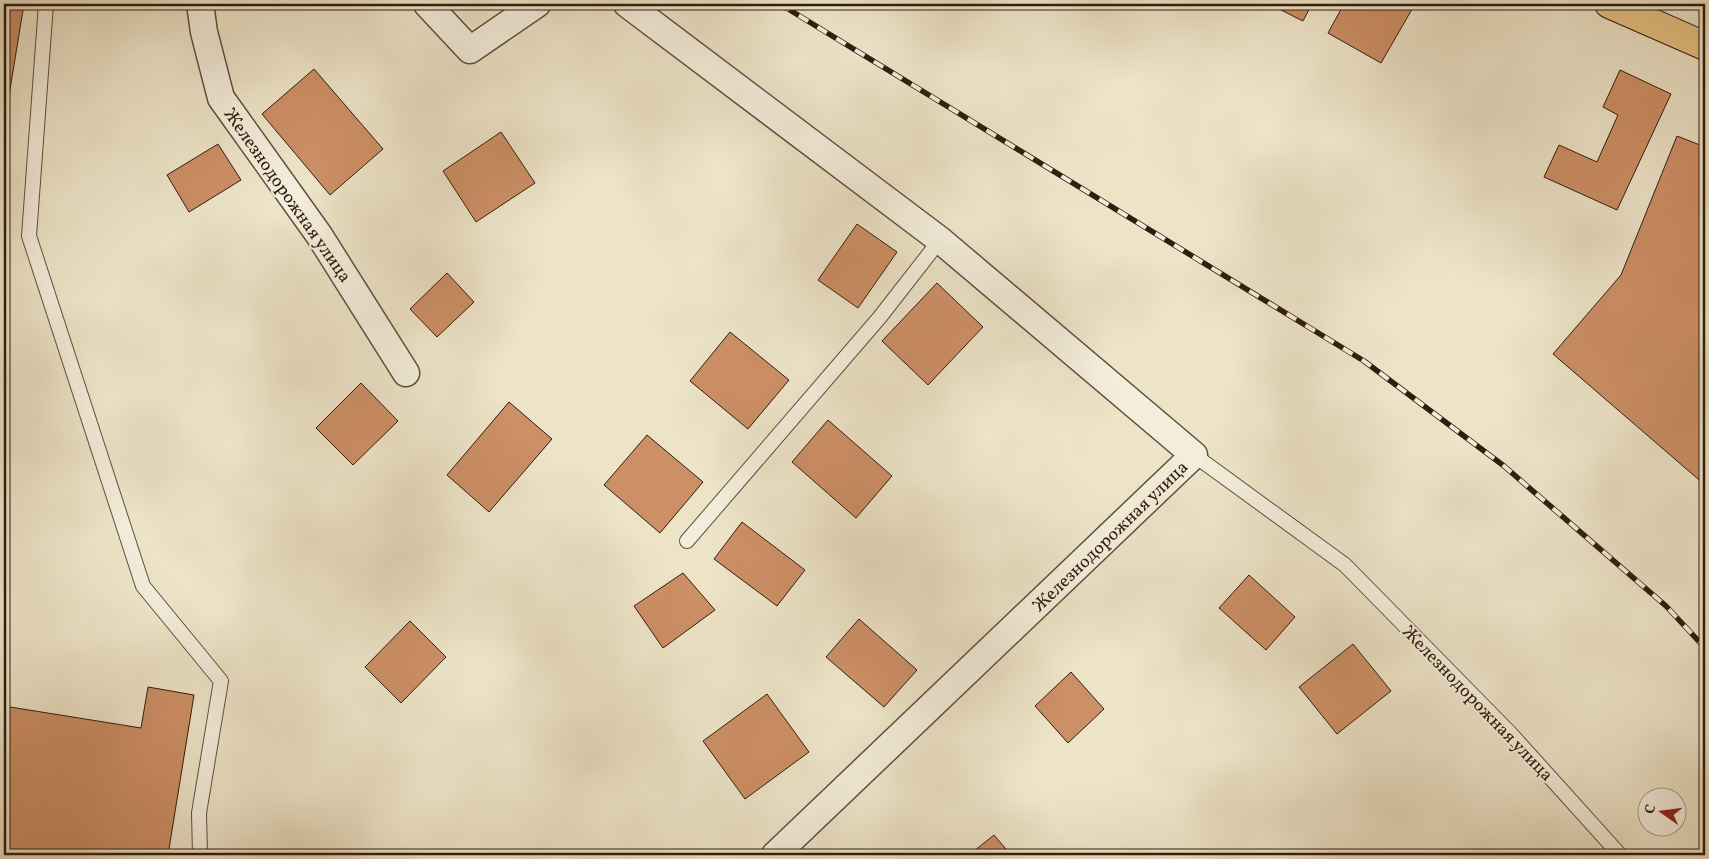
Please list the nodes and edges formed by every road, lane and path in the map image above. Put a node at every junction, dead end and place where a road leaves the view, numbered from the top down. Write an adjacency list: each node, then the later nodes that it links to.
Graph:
1 (46, 4): 12 (lane)
2 (200, 4): 9 (street, Железнодорожная улица)
3 (427, 4): 4 (street)
4 (536, 4)
5 (627, 4): 8 (street)
6 (1608, 4): 7 (main road)
7 (1705, 46)
8 (940, 240): 10 (street); 11 (lane)
9 (406, 373)
10 (1194, 455): 13 (street, Железнодорожная улица); 14 (lane, Железнодорожная улица)
11 (687, 541)
12 (200, 855)
13 (775, 855)
14 (1620, 855)

